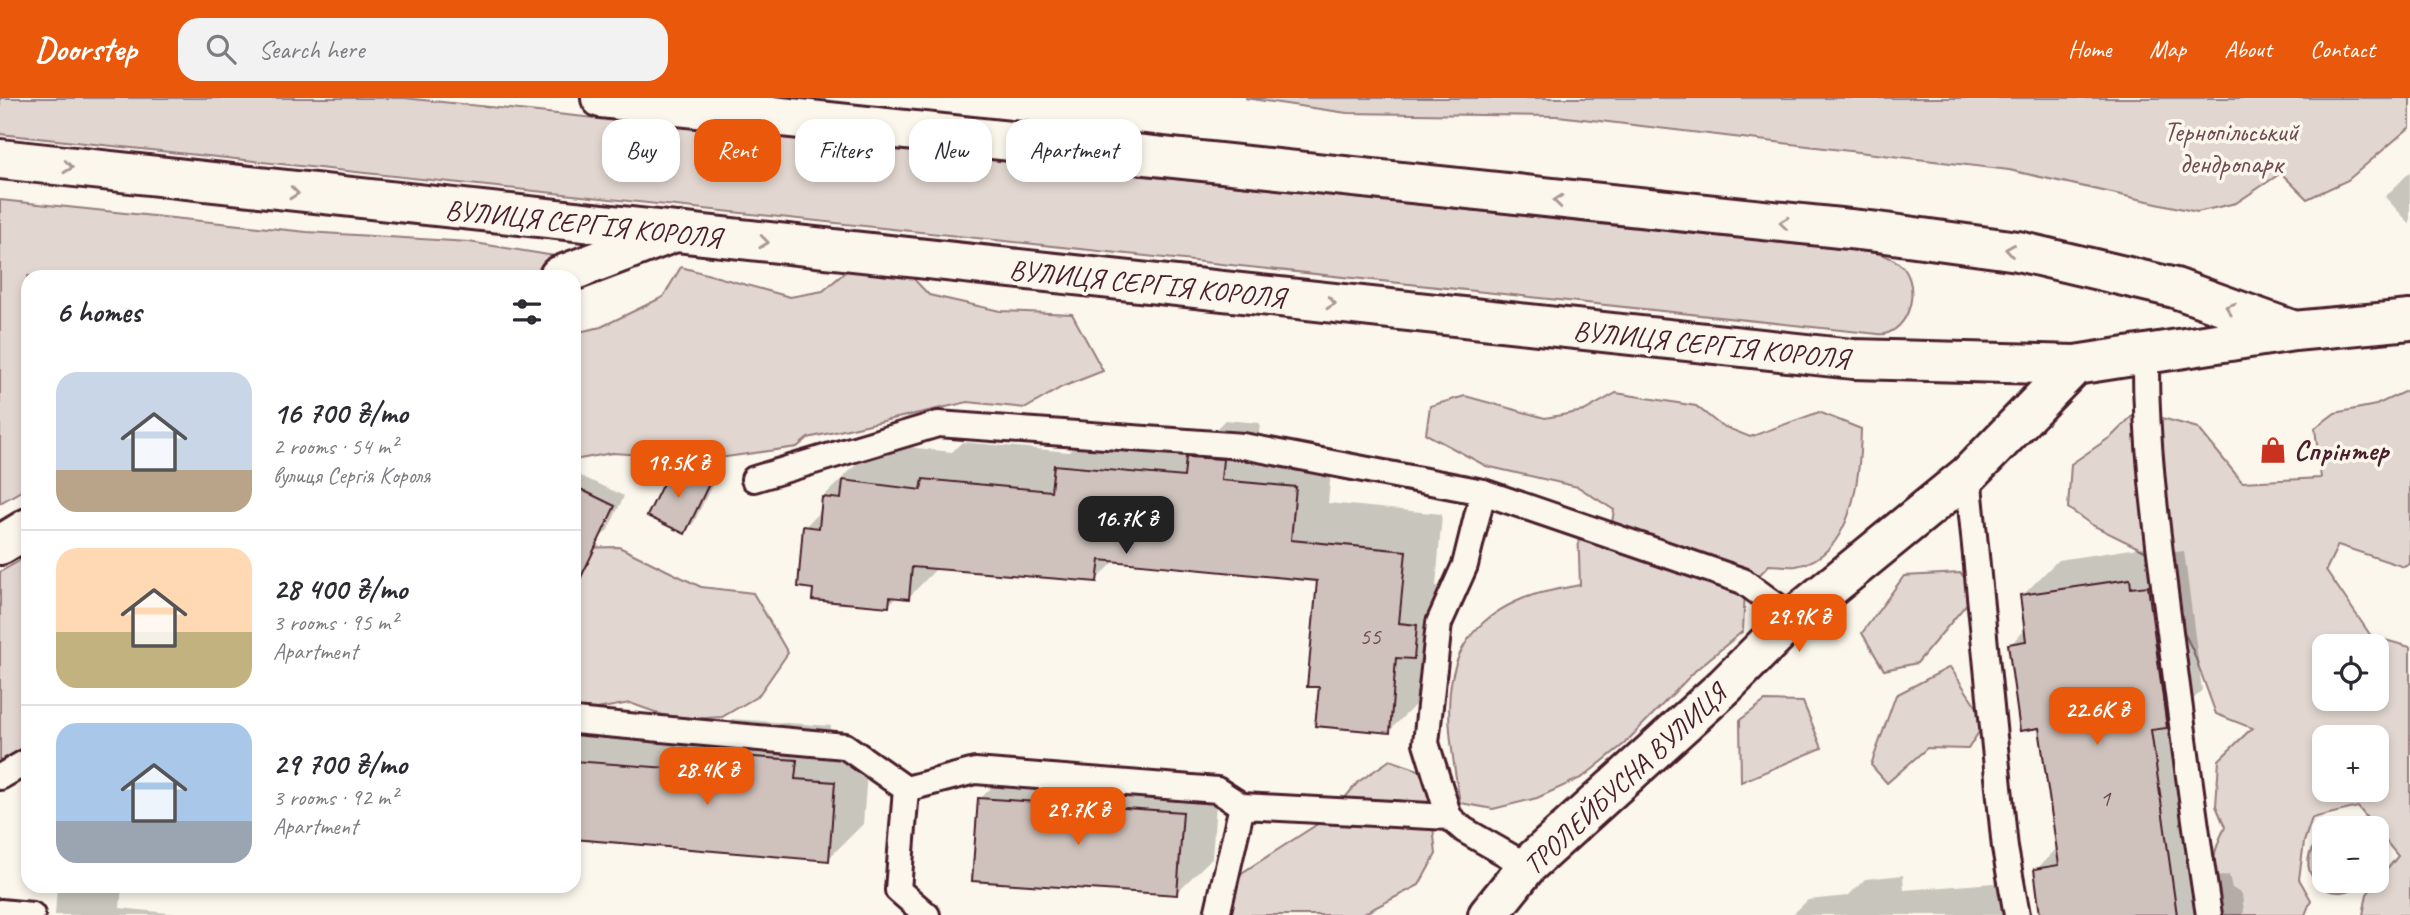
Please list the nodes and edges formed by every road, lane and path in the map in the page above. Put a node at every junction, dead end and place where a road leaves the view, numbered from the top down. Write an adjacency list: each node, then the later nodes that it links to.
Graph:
1 (601, 98): 3 (main road, ВУЛИЦЯ СЕРГІЯ КОРОЛЯ)
2 (678, 98): 3 (main road)
3 (716, 111): 8 (main road, ВУЛИЦЯ СЕРГІЯ КОРОЛЯ, one-way to 3)
4 (0, 159): 5 (main road, ВУЛИЦЯ СЕРГІЯ КОРОЛЯ, one-way to 5)
5 (675, 232): 6 (main road); 10 (main road, ВУЛИЦЯ СЕРГІЯ КОРОЛЯ, one-way to 10)
6 (575, 270)
7 (2410, 320): 8 (main road, ВУЛИЦЯ СЕРГІЯ КОРОЛЯ)
8 (2294, 331): 9 (main road, ВУЛИЦЯ СЕРГІЯ КОРОЛЯ)
9 (2146, 354): 10 (main road, ВУЛИЦЯ СЕРГІЯ КОРОЛЯ); 30 (lane)
10 (2075, 365): 11 (main road, ТРОЛЕЙБУСНА ВУЛИЦЯ)
11 (1968, 475): 16 (main road, ТРОЛЕЙБУСНА ВУЛИЦЯ); 29 (lane)
12 (754, 480): 13 (lane)
13 (1483, 492): 16 (lane); 22 (lane)
14 (21, 532): 15 (main road)
15 (0, 545)
16 (1793, 618): 23 (main road, ТРОЛЕЙБУСНА ВУЛИЦЯ)
17 (581, 722): 20 (lane)
18 (21, 765): 19 (lane)
19 (0, 777)
20 (906, 789): 21 (lane); 26 (lane)
21 (1242, 806): 22 (lane); 27 (lane)
22 (1449, 817): 23 (lane)
23 (1527, 866): 28 (main road, ТРОЛЕЙБУСНА ВУЛИЦЯ)
24 (0, 912): 25 (lane)
25 (33, 915)
26 (927, 915)
27 (1217, 915)
28 (1488, 915)
29 (2017, 915)
30 (2209, 915)

